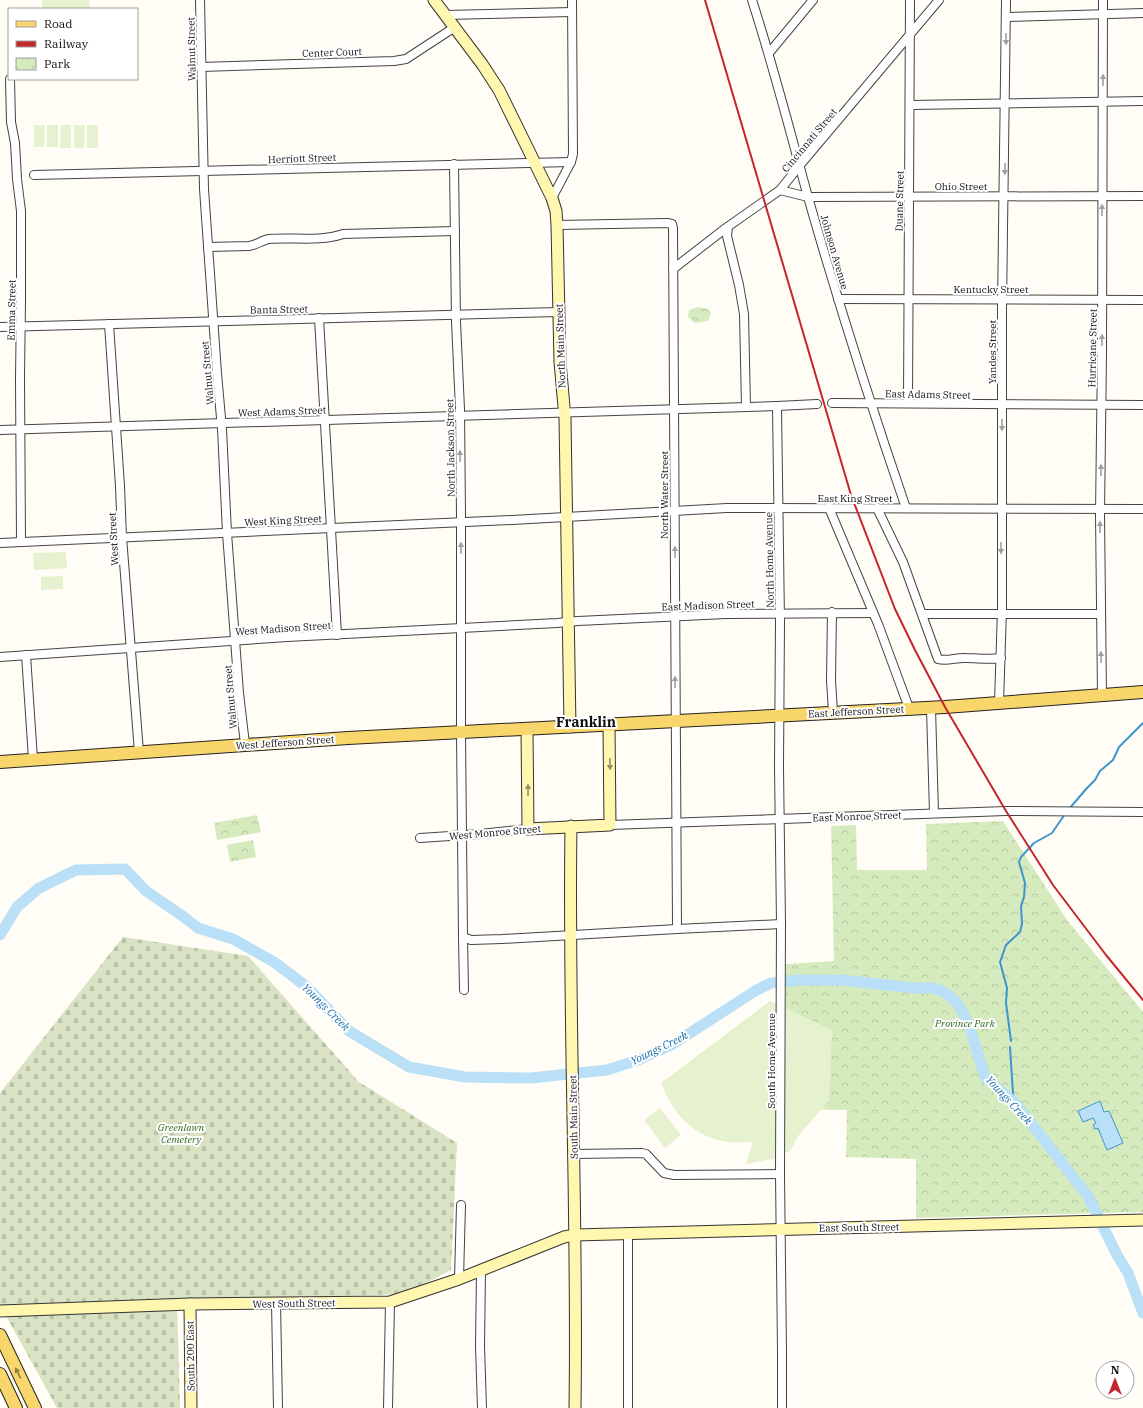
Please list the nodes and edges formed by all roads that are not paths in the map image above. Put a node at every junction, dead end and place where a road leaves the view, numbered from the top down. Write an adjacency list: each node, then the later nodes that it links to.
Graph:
1 (200, 0): 18 (street, Walnut Street)
2 (434, 0): 13 (street, North Main Street)
3 (572, 0): 10 (street)
4 (752, 0): 17 (street, Johnson Avenue)
5 (813, 0): 17 (street)
6 (910, 0): 16 (street, Duane Street)
7 (938, 0): 16 (street, Cincinnati Street)
8 (1006, 0): 14 (street, Yandes Street)
9 (1103, 0): 12 (street, Hurricane Street)
10 (572, 12): 13 (street); 25 (street)
11 (1143, 13): 12 (street)
12 (1103, 14): 14 (street); 20 (street, Hurricane Street, one-way to 12)
13 (445, 15): 15 (street, North Main Street)
14 (1006, 17): 22 (street, Yandes Street, one-way to 22)
15 (455, 27): 18 (street, Center Court); 24 (street, North Main Street)
16 (910, 33): 23 (street, Duane Street); 27 (street, Cincinnati Street)
17 (769, 53): 27 (street, Johnson Avenue)
18 (201, 67): 28 (street, Walnut Street)
19 (10, 80): 53 (street, Emma Street)
20 (1103, 102): 21 (street); 22 (street); 32 (street, Hurricane Street)
21 (1143, 102)
22 (1006, 104): 23 (street); 35 (street, Yandes Street, one-way to 35)
23 (911, 105): 31 (street, Duane Street)
24 (535, 162): 25 (street, Herriott Street); 26 (street, Herriott Street); 36 (street, North Main Street)
25 (571, 162): 36 (street)
26 (454, 164): 28 (street, Herriott Street); 39 (street, North Jackson Street)
27 (800, 165): 30 (street, Cincinnati Street); 34 (street, Johnson Avenue)
28 (203, 170): 29 (street, Herriott Street); 40 (street, Walnut Street)
29 (34, 175)
30 (780, 190): 34 (street, Ohio Street); 38 (street, Cincinnati Street)
31 (909, 196): 34 (street, Ohio Street); 35 (street, Ohio Street); 43 (street, Duane Street)
32 (1102, 196): 33 (street, Ohio Street); 35 (street, Ohio Street); 45 (street, Hurricane Street, one-way to 32)
33 (1143, 196)
34 (808, 197): 42 (street, Johnson Avenue)
35 (1005, 197): 44 (street, Yandes Street)
36 (552, 198): 37 (street, North Main Street)
37 (557, 225): 41 (street, North Water Street); 47 (street, North Main Street)
38 (728, 227): 41 (street, Cincinnati Street); 62 (street)
39 (455, 231): 40 (street); 48 (street, North Jackson Street)
40 (208, 247): 50 (street, Walnut Street)
41 (673, 269): 63 (street, North Water Street)
42 (838, 299): 43 (street, Kentucky Street); 55 (street, Johnson Avenue)
43 (908, 299): 44 (street, Kentucky Street); 56 (street, Duane Street)
44 (1003, 300): 45 (street, Kentucky Street); 58 (street, Yandes Street)
45 (1102, 300): 46 (street, Kentucky Street); 59 (street, Hurricane Street, one-way to 45)
46 (1143, 300)
47 (559, 312): 48 (street, Banta Street); 64 (street, North Main Street)
48 (456, 315): 49 (street, Banta Street); 65 (street, North Jackson Street)
49 (319, 318): 50 (street, Banta Street); 66 (street)
50 (213, 321): 51 (street, Banta Street); 67 (street, Walnut Street)
51 (109, 324): 53 (street, Banta Street); 68 (street, West Street)
52 (0, 327): 53 (street, Banta Street)
53 (20, 327): 69 (street, Emma Street)
54 (832, 403): 55 (street, East Adams Street)
55 (872, 403): 56 (street, East Adams Street); 74 (street, Johnson Avenue)
56 (908, 403): 58 (street, East Adams Street)
57 (817, 404): 61 (street)
58 (1002, 405): 59 (street, East Adams Street); 75 (street, Yandes Street, one-way to 75)
59 (1101, 405): 60 (street, East Adams Street); 76 (street, Hurricane Street, one-way to 59)
60 (1143, 405)
61 (777, 406): 62 (street); 71 (street, North Home Avenue)
62 (746, 407): 63 (street)
63 (674, 408): 64 (street); 78 (street, North Water Street)
64 (564, 412): 65 (street, West Adams Street); 79 (street, North Main Street)
65 (460, 416): 66 (street, West Adams Street); 80 (street, North Jackson Street, one-way to 65)
66 (324, 420): 67 (street, West Adams Street); 81 (street)
67 (221, 422): 68 (street, West Adams Street); 82 (street, Walnut Street)
68 (116, 426): 69 (street, West Adams Street); 83 (street, West Street)
69 (20, 429): 70 (street, West Adams Street); 84 (street, Emma Street)
70 (0, 430)
71 (779, 508): 72 (street, East King Street); 78 (street, East King Street); 86 (street, North Home Avenue)
72 (829, 508): 73 (street, East King Street); 88 (street)
73 (877, 508): 74 (street, East King Street); 89 (street)
74 (906, 508): 75 (street, East King Street)
75 (1002, 509): 76 (street, East King Street); 90 (street, Yandes Street, one-way to 90)
76 (1100, 509): 77 (street, East King Street); 91 (street, Hurricane Street, one-way to 76)
77 (1143, 509)
78 (674, 510): 79 (street, East King Street); 92 (street, North Water Street, one-way to 78)
79 (567, 517): 80 (street, West King Street); 93 (street, North Main Street)
80 (461, 523): 81 (street, West King Street); 94 (street, North Jackson Street, one-way to 80)
81 (331, 528): 82 (street, West King Street); 95 (street)
82 (226, 534): 83 (street, West King Street); 96 (street, Walnut Street)
83 (122, 537): 84 (street, West King Street); 97 (street, West Street)
84 (21, 542): 85 (street, West King Street)
85 (0, 543)
86 (780, 612): 87 (street, East Madison Street); 92 (street, East Madison Street); 107 (street, North Home Avenue)
87 (832, 612): 88 (street, East Madison Street); 106 (street)
88 (873, 613): 104 (street)
89 (923, 614): 90 (street); 100 (street)
90 (1002, 614): 91 (street); 100 (street, Yandes Street)
91 (1100, 614): 102 (street, Hurricane Street, one-way to 91)
92 (676, 616): 93 (street, East Madison Street); 108 (street, North Water Street, one-way to 92)
93 (568, 622): 94 (street, West Madison Street); 110 (street, North Main Street)
94 (462, 627): 95 (street, West Madison Street); 112 (street, North Jackson Street)
95 (337, 635): 96 (street, West Madison Street)
96 (235, 641): 97 (street, West Madison Street); 113 (street, Walnut Street)
97 (131, 648): 98 (street, West Madison Street); 114 (street, West Street)
98 (26, 655): 99 (street, West Madison Street); 115 (street)
99 (0, 657)
100 (1001, 658): 103 (street, Yandes Street)
101 (1143, 692): 102 (main road, East Jefferson Street)
102 (1102, 696): 103 (main road, East Jefferson Street)
103 (999, 703): 105 (main road, East Jefferson Street)
104 (909, 708): 105 (main road, East Jefferson Street); 106 (main road, East Jefferson Street)
105 (931, 708): 118 (street)
106 (833, 712): 107 (main road, East Jefferson Street)
107 (780, 714): 108 (main road, East Jefferson Street); 119 (street, South Home Avenue)
108 (676, 721): 109 (main road, East Jefferson Street); 120 (street, North Water Street)
109 (609, 725): 110 (main road, East Jefferson Street); 121 (street, one-way to 121)
110 (570, 727): 111 (main road, West Jefferson Street)
111 (527, 729): 112 (main road, West Jefferson Street); 123 (street, one-way to 111)
112 (461, 732): 113 (main road, West Jefferson Street); 124 (street, North Jackson Street)
113 (244, 744): 114 (main road, West Jefferson Street)
114 (139, 752): 115 (main road, West Jefferson Street)
115 (33, 759): 116 (main road, West Jefferson Street)
116 (0, 762)
117 (1143, 812): 118 (street, East Monroe Street)
118 (934, 813): 119 (street, East Monroe Street)
119 (779, 820): 120 (street, East Monroe Street); 126 (street, South Home Avenue)
120 (676, 823): 121 (street, East Monroe Street); 127 (street, North Water Street)
121 (610, 825): 122 (street, East Monroe Street)
122 (570, 826): 123 (street, West Monroe Street); 128 (street, South Main Street)
123 (528, 829): 124 (street, West Monroe Street)
124 (462, 835): 125 (street, West Monroe Street); 129 (street, North Jackson Street)
125 (420, 838)
126 (781, 924): 127 (street); 132 (street, South Home Avenue)
127 (677, 929): 128 (street)
128 (571, 935): 129 (street); 131 (street, South Main Street)
129 (463, 937): 130 (street, North Jackson Street)
130 (464, 990)
131 (574, 1154): 132 (street); 137 (street, South Main Street)
132 (780, 1174): 135 (street, South Home Avenue)
133 (460, 1205): 139 (street)
134 (1142, 1220): 135 (street, East South Street)
135 (781, 1229): 136 (street, East South Street); 154 (street, South Home Avenue)
136 (628, 1234): 137 (street, East South Street); 153 (street)
137 (575, 1235): 138 (street, West South Street); 152 (street, South Main Street)
138 (481, 1271): 139 (street, West South Street); 151 (street)
139 (459, 1279): 140 (street, West South Street)
140 (390, 1302): 141 (street, West South Street); 150 (street)
141 (276, 1303): 142 (street, West South Street); 149 (street)
142 (190, 1304): 143 (street, West South Street); 148 (street, South 200 East)
143 (0, 1311)
144 (0, 1335): 147 (main road, one-way to 144)
145 (0, 1374): 146 (main road)
146 (16, 1408)
147 (35, 1408)
148 (191, 1408)
149 (278, 1408)
150 (388, 1408)
151 (482, 1408)
152 (575, 1408)
153 (628, 1408)
154 (782, 1408)

